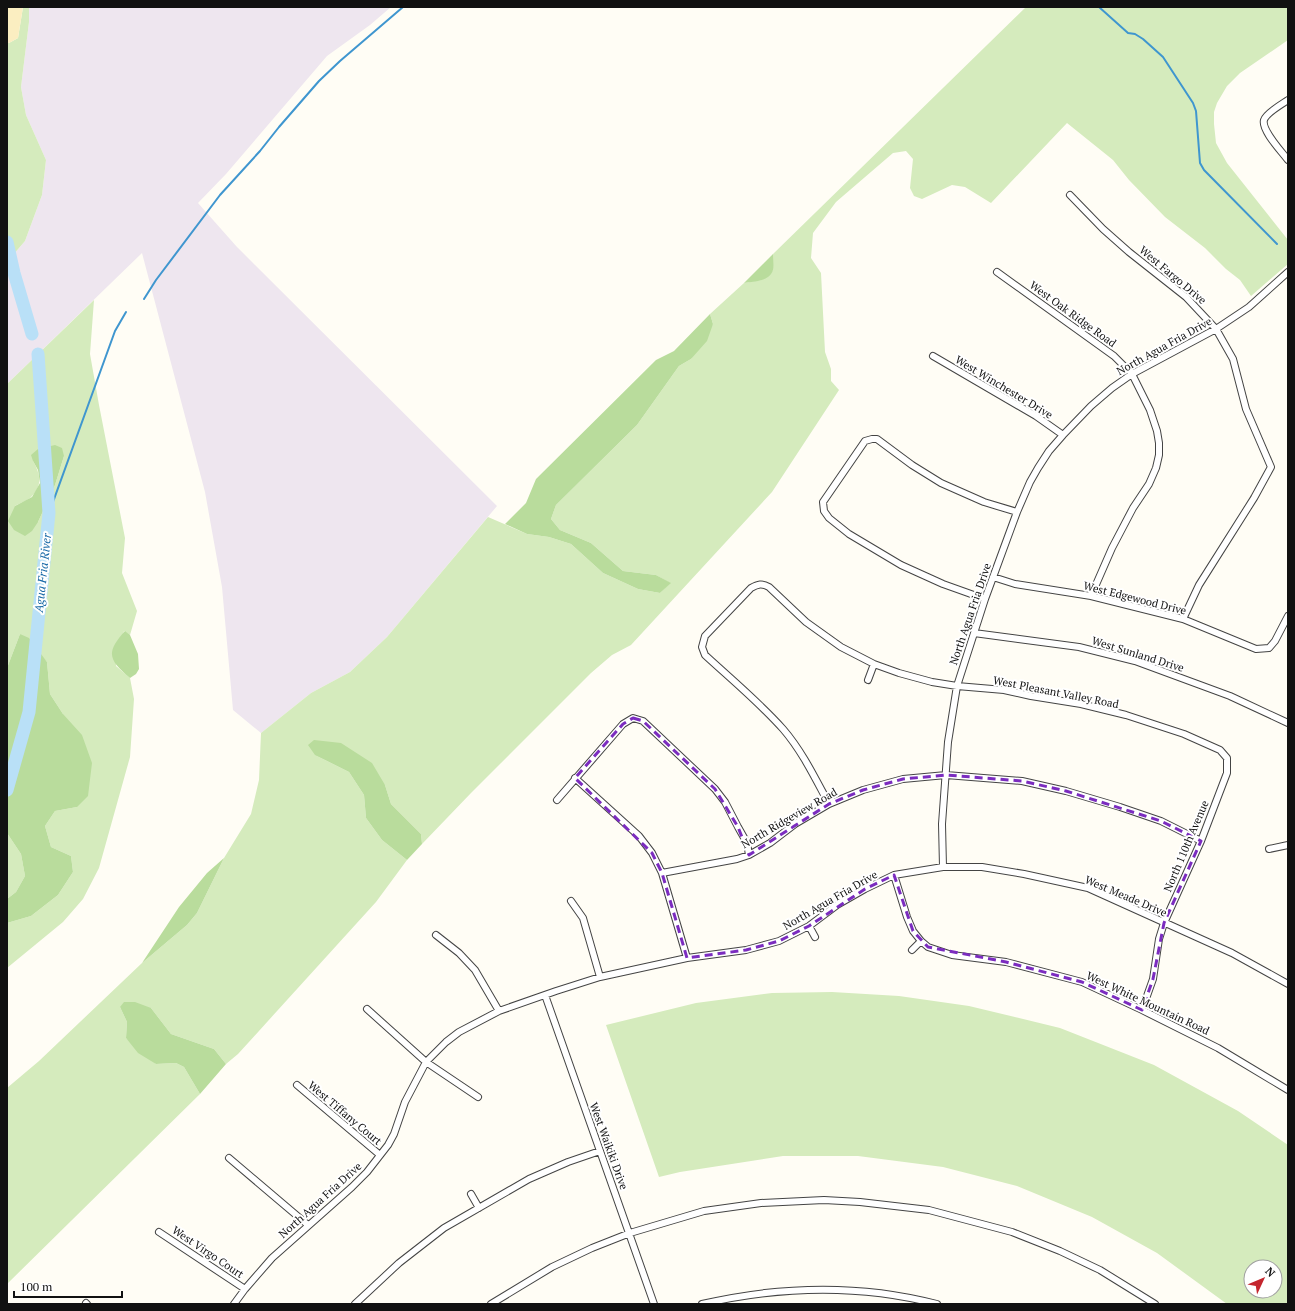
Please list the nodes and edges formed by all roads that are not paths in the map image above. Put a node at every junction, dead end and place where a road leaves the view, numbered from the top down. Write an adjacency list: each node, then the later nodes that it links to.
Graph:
1 (1288, 100): 2 (street)
2 (1288, 160)
3 (1070, 196): 6 (street, West Fargo Drive)
4 (997, 272): 8 (street, West Oak Ridge Road)
5 (1288, 272): 6 (street, North Agua Fria Drive)
6 (1216, 329): 8 (street, North Agua Fria Drive); 15 (street, West Fargo Drive)
7 (933, 356): 9 (street, West Winchester Drive)
8 (1132, 374): 9 (street, North Agua Fria Drive); 12 (street, West Oak Ridge Road)
9 (1063, 436): 10 (street, North Agua Fria Drive)
10 (1016, 512): 11 (street, North Agua Fria Drive); 13 (street)
11 (993, 577): 12 (street, West Edgewood Drive); 13 (street, North Agua Fria Drive)
12 (1091, 596): 15 (street, West Edgewood Drive)
13 (985, 599): 16 (street, North Agua Fria Drive)
14 (1288, 616): 15 (street, West Edgewood Drive)
15 (1183, 619)
16 (974, 633): 19 (street, North Agua Fria Drive); 20 (street, West Sunland Drive)
17 (874, 664): 18 (street); 19 (street, West Pleasant Valley Road); 25 (street, West Pleasant Valley Road)
18 (868, 680)
19 (957, 686): 21 (street, West Pleasant Valley Road); 22 (street, North Agua Fria Drive)
20 (1288, 723)
21 (1227, 758): 26 (street, North 110th Avenue)
22 (946, 775): 25 (street, North Ridgeview Road); 26 (street, North Ridgeview Road); 30 (street, North Agua Fria Drive)
23 (575, 778): 24 (street); 29 (street); 31 (street)
24 (557, 800)
25 (829, 804): 29 (street, North Ridgeview Road)
26 (1201, 841): 34 (street, North 110th Avenue)
27 (1288, 846): 28 (street)
28 (1269, 849)
29 (749, 855): 31 (street, North Ridgeview Road)
30 (943, 867): 32 (street, North Agua Fria Drive); 34 (street, West Meade Drive)
31 (662, 873): 40 (street)
32 (894, 875): 35 (street, North Agua Fria Drive); 38 (street, West White Mountain Road)
33 (571, 901): 41 (street)
34 (1164, 923): 42 (street, West Meade Drive); 45 (street, North 110th Avenue)
35 (809, 926): 37 (street); 40 (street, North Agua Fria Drive)
36 (436, 935): 46 (street)
37 (815, 937)
38 (921, 941): 39 (street); 45 (street, West White Mountain Road)
39 (912, 950)
40 (687, 958): 41 (street, North Agua Fria Drive)
41 (600, 977): 43 (street, North Agua Fria Drive)
42 (1288, 984)
43 (545, 995): 46 (street, North Agua Fria Drive); 51 (street, West Waikiki Drive)
44 (367, 1009): 47 (street)
45 (1142, 1010): 49 (street, West White Mountain Road)
46 (499, 1011): 47 (street, North Agua Fria Drive)
47 (426, 1062): 50 (street); 52 (street, North Agua Fria Drive)
48 (297, 1085): 52 (street, West Tiffany Court)
49 (1288, 1090)
50 (478, 1097)
51 (600, 1151): 55 (street); 58 (street, West Waikiki Drive)
52 (380, 1155): 56 (street, North Agua Fria Drive)
53 (229, 1158): 56 (street)
54 (471, 1194): 55 (street)
55 (479, 1208): 61 (street)
56 (308, 1225): 59 (street, North Agua Fria Drive)
57 (159, 1232): 59 (street, West Virgo Court)
58 (630, 1233): 62 (street); 63 (street, West Waikiki Drive); 66 (street)
59 (245, 1289): 60 (street, North Agua Fria Drive)
60 (234, 1304)
61 (355, 1304)
62 (492, 1304)
63 (654, 1304)
64 (702, 1304): 65 (street)
65 (938, 1304)
66 (1155, 1304)

